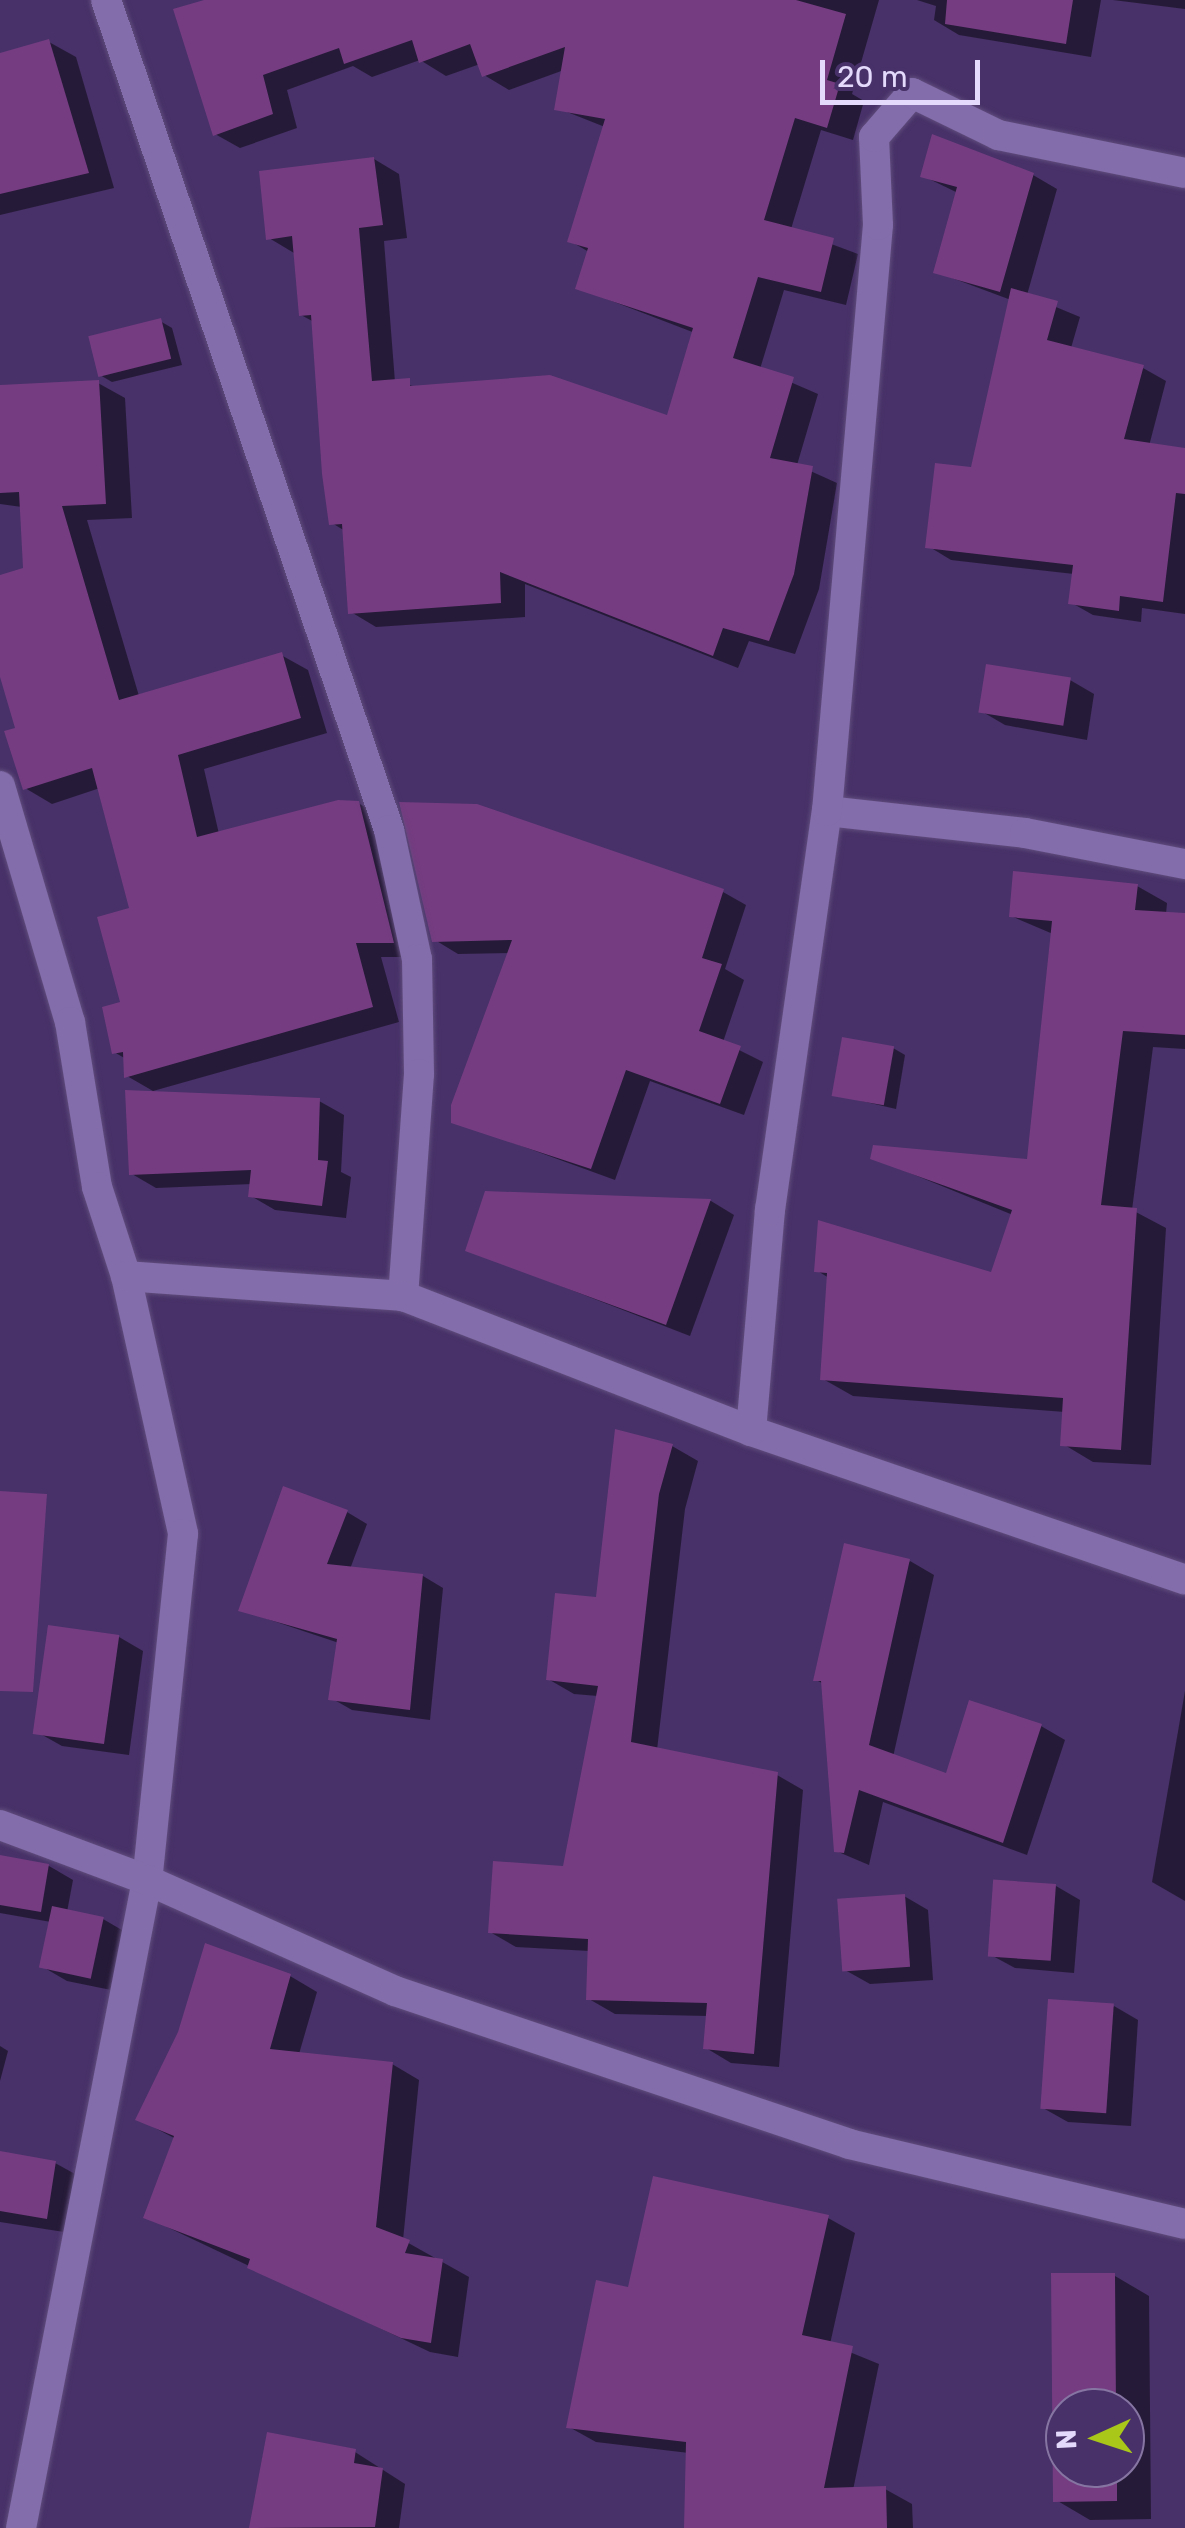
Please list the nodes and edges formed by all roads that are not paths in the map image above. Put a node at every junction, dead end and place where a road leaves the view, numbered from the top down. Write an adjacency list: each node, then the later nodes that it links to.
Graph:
1 (106, 0): 7 (street)
2 (1185, 173): 4 (street)
3 (0, 786): 6 (street)
4 (827, 811): 5 (street); 8 (street)
5 (1185, 864)
6 (126, 1276): 7 (street); 11 (street)
7 (402, 1296): 8 (street)
8 (750, 1431): 9 (street)
9 (1185, 1580)
10 (0, 1825): 11 (street)
11 (146, 1880): 12 (street); 13 (street)
12 (1185, 2224)
13 (21, 2528)

